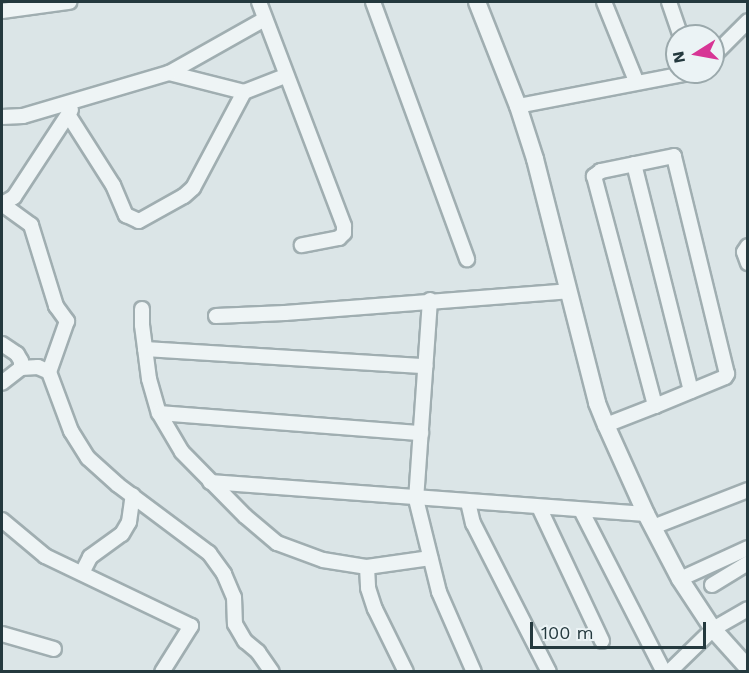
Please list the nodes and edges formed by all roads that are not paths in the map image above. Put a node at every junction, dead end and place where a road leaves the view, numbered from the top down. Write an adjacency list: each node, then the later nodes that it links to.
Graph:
1 (69, 2): 7 (street)
2 (261, 2): 8 (street)
3 (374, 2): 25 (street)
4 (477, 2): 18 (street)
5 (604, 2): 15 (street)
6 (669, 2): 10 (street)
7 (2, 11)
8 (265, 19): 12 (street); 13 (street)
9 (747, 21): 11 (street)
10 (677, 24)
11 (725, 44)
12 (169, 73): 16 (street); 17 (street)
13 (285, 75): 16 (street); 23 (street)
14 (665, 76): 15 (street)
15 (636, 81): 18 (street)
16 (244, 92): 19 (street)
17 (75, 100): 19 (street); 20 (street)
18 (518, 106): 27 (street)
19 (69, 116): 22 (street)
20 (2, 117)
21 (634, 164): 37 (street); 37 (street); 38 (street)
22 (2, 204): 35 (street)
23 (302, 245)
24 (747, 246): 26 (street)
25 (467, 259)
26 (747, 263)
27 (568, 291): 28 (street); 40 (street)
28 (430, 300): 30 (street); 33 (street)
29 (142, 309): 32 (street)
30 (216, 316)
31 (2, 344): 34 (street)
32 (145, 349): 33 (street); 39 (street)
33 (425, 366): 41 (street)
34 (21, 368): 35 (street); 36 (street)
35 (49, 372): 44 (street)
36 (2, 383)
37 (691, 391): 38 (street)
38 (655, 406): 40 (street)
39 (159, 413): 41 (street); 42 (street)
40 (606, 425): 50 (street)
41 (421, 433): 45 (street)
42 (210, 483): 45 (street); 54 (street)
43 (747, 490): 50 (street)
44 (133, 495): 55 (street); 65 (street)
45 (416, 499): 46 (street); 52 (street)
46 (468, 502): 47 (street); 68 (street)
47 (539, 507): 48 (street); 61 (street)
48 (581, 510): 50 (street); 69 (street)
49 (2, 520): 55 (street)
50 (649, 520): 56 (street)
51 (747, 548): 56 (street)
52 (430, 558): 54 (street); 67 (street)
53 (747, 563): 57 (street)
54 (367, 567): 66 (street)
55 (82, 573): 64 (street)
56 (680, 579): 59 (street)
57 (712, 585)
58 (747, 609): 59 (street)
59 (713, 629): 63 (street); 70 (street)
60 (2, 634): 62 (street)
61 (602, 640)
62 (54, 649)
63 (747, 668)
64 (162, 672)
65 (272, 672)
66 (406, 672)
67 (474, 672)
68 (549, 672)
69 (664, 672)
70 (669, 672)

